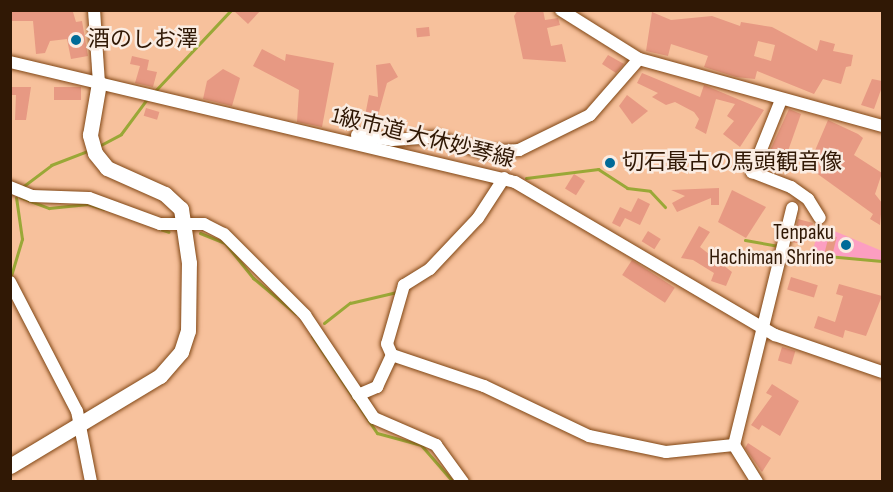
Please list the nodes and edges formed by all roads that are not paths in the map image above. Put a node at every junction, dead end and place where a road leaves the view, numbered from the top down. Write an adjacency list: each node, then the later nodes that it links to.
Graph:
1 (94, 10): 5 (street)
2 (561, 10): 3 (street)
3 (639, 59): 6 (street); 8 (street)
4 (10, 62): 5 (street)
5 (99, 83): 8 (street, 1級市道 大休妙琴線); 13 (street)
6 (781, 100): 7 (street); 12 (street)
7 (882, 126)
8 (323, 134): 9 (street, 1級市道 大休妙琴線)
9 (504, 178): 15 (street, 1級市道 大休妙琴線); 16 (street)
10 (17, 191): 13 (street)
11 (792, 208): 15 (street)
12 (820, 218)
13 (186, 225): 18 (street); 19 (street)
14 (13, 286): 19 (street)
15 (759, 327): 17 (street, 1級市道 大休妙琴線); 20 (street)
16 (392, 355): 18 (street); 20 (street)
17 (882, 372)
18 (358, 395): 23 (street)
19 (77, 427): 21 (street); 22 (street)
20 (734, 445): 24 (street)
21 (10, 466)
22 (92, 482)
23 (463, 482)
24 (757, 482)

